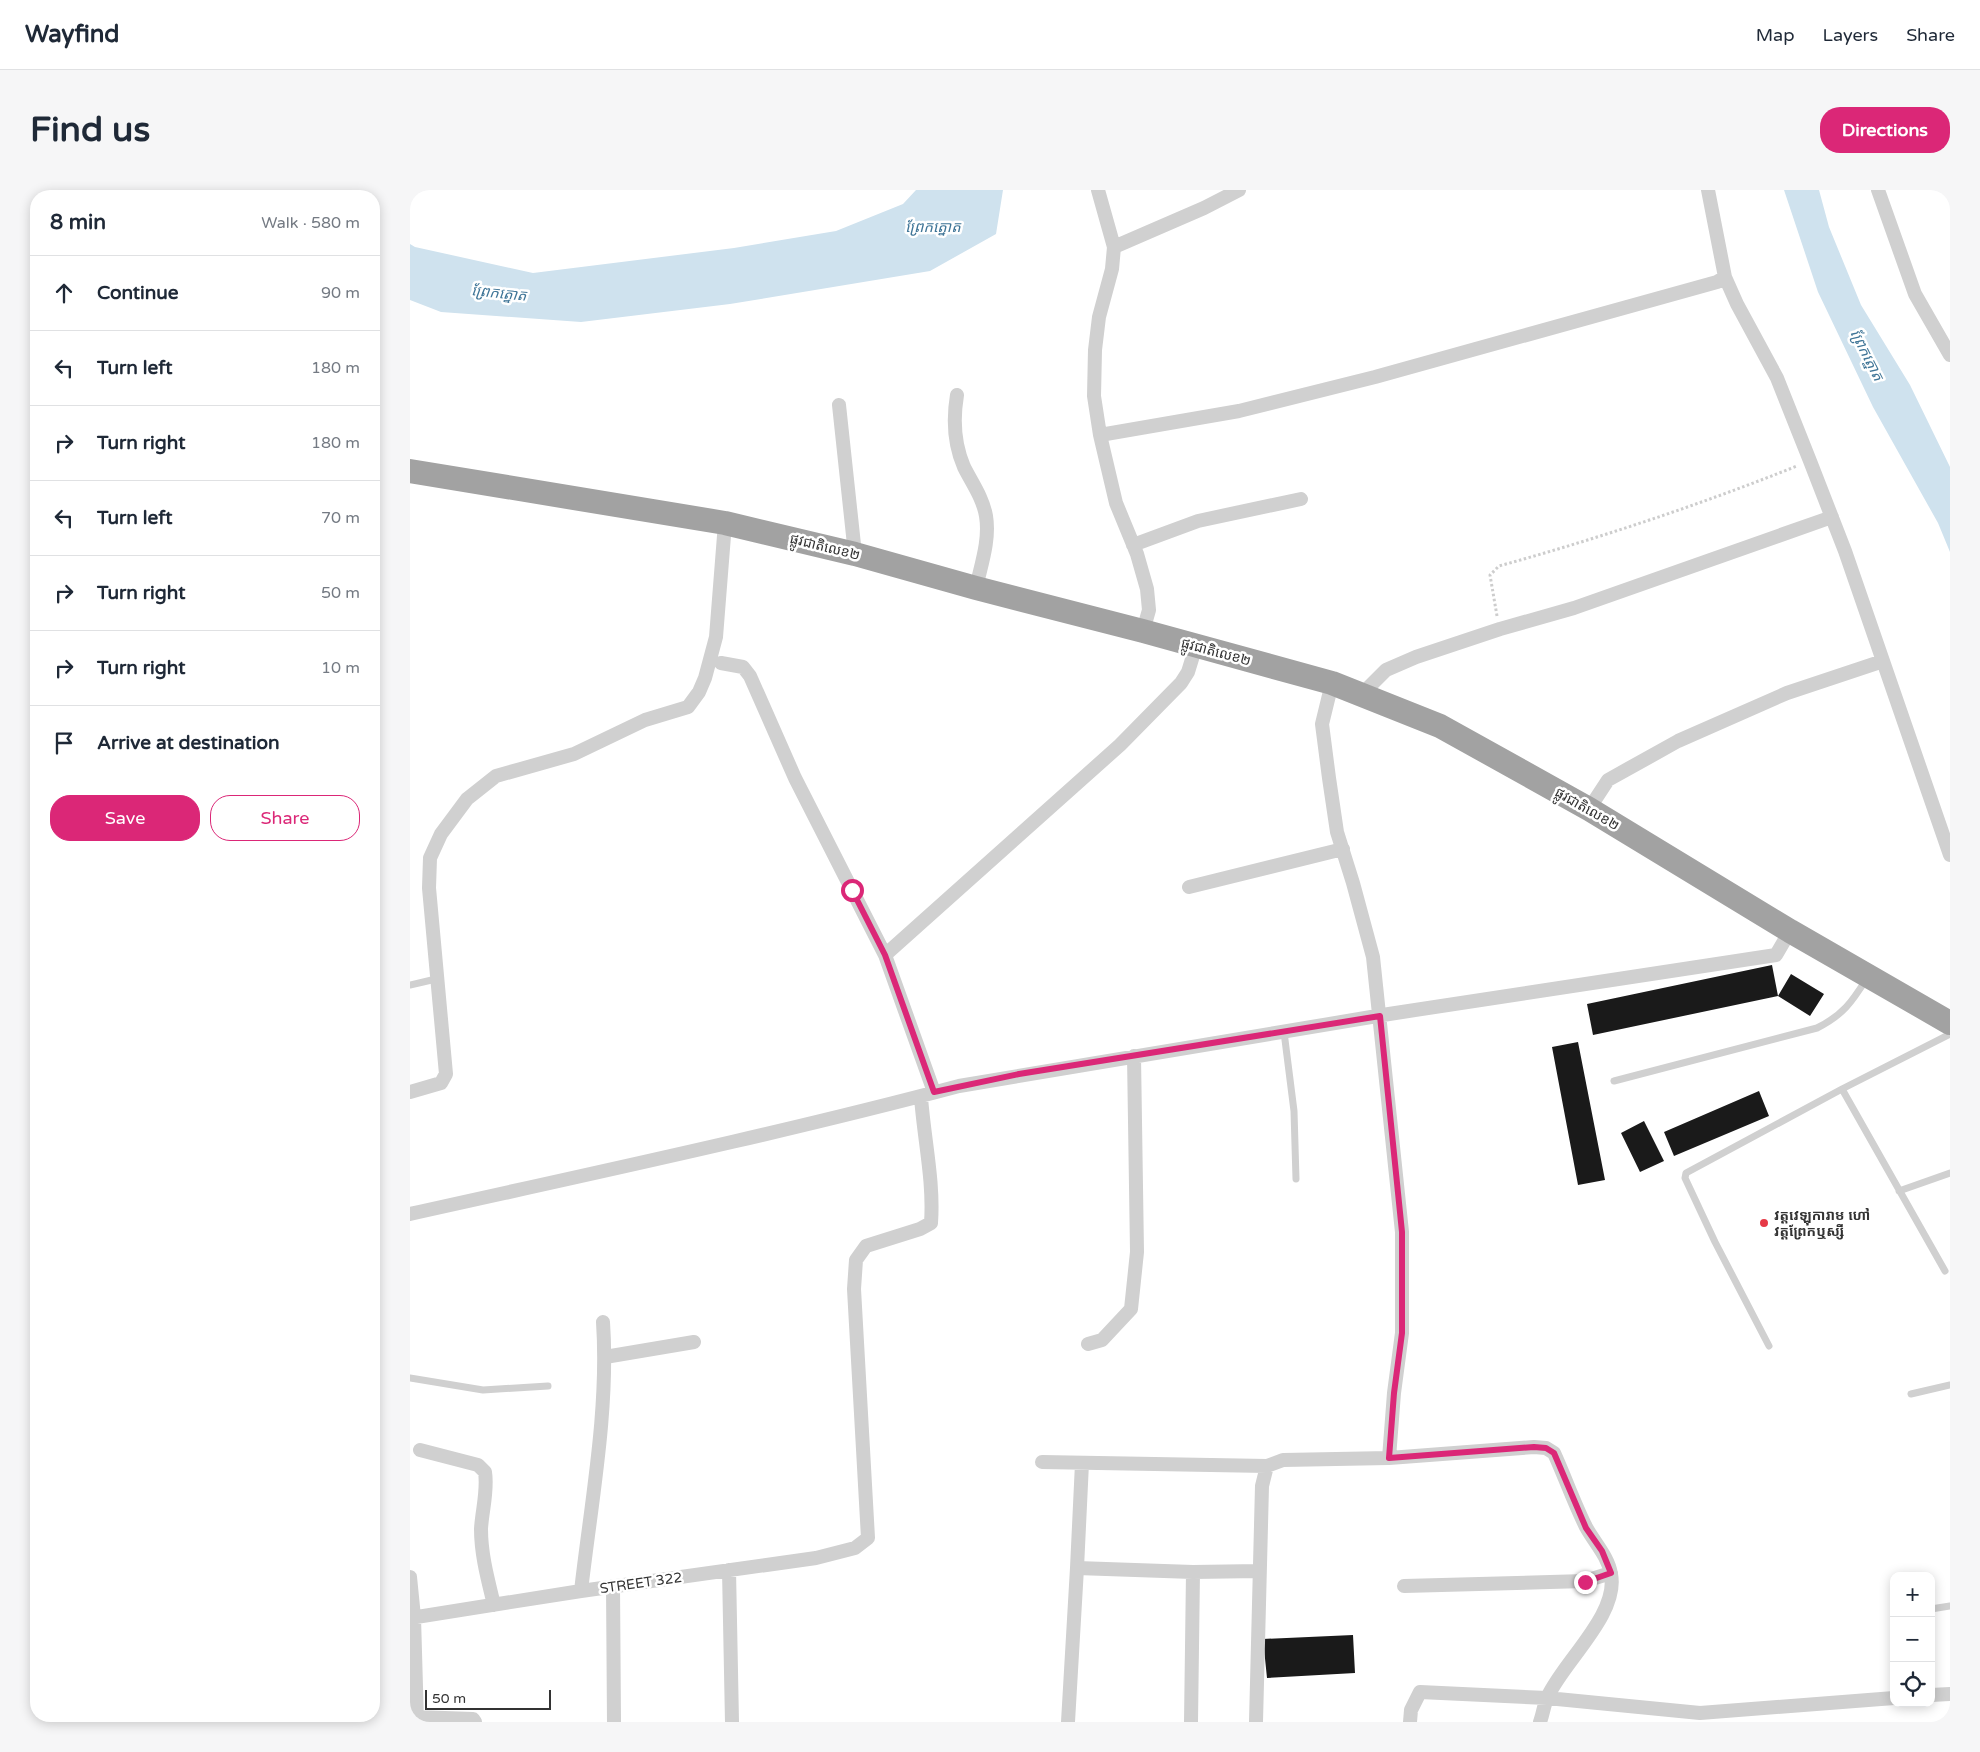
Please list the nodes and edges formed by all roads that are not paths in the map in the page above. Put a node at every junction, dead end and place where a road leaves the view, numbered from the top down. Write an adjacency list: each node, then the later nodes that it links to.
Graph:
1 (1098, 190): 5 (street)
2 (1240, 190): 5 (street)
3 (1708, 190): 6 (street)
4 (1878, 190): 7 (street)
5 (1114, 247): 10 (street)
6 (1725, 277): 10 (street); 13 (street)
7 (1950, 355)
8 (957, 395): 17 (street)
9 (839, 405): 16 (street)
10 (1100, 435): 15 (street)
11 (410, 471): 14 (highway, ផ្លូវជាតិលេខ២)
12 (1301, 500): 15 (street)
13 (1832, 517): 20 (street); 23 (street)
14 (725, 523): 16 (highway, ផ្លូវជាតិលេខ២); 31 (street)
15 (1133, 545): 18 (street)
16 (854, 554): 17 (highway, ផ្លូវជាតិលេខ២)
17 (976, 588): 18 (highway, ផ្លូវជាតិលេខ២)
18 (1143, 631): 19 (highway, ផ្លូវជាតិលេខ២)
19 (1196, 646): 22 (highway, ផ្លូវជាតិលេខ២); 29 (street)
20 (1883, 662): 24 (street); 26 (street)
21 (721, 663): 29 (street)
22 (1332, 683): 23 (highway, ផ្លូវជាតិលេខ២); 25 (street)
23 (1362, 694): 24 (highway, ផ្លូវជាតិលេខ២)
24 (1589, 809): 28 (highway, ផ្លូវជាតិលេខ២)
25 (1343, 849): 27 (street); 33 (street)
26 (1950, 855)
27 (1189, 886)
28 (1790, 931): 30 (highway, ផ្លូវជាតិលេខ២); 33 (street)
29 (885, 955): 41 (street)
30 (1869, 976): 34 (highway, ផ្លូវជាតិលេខ២); 38 (lane)
31 (436, 980): 32 (lane); 40 (street)
32 (410, 985)
33 (1380, 1016): 35 (street); 57 (street)
34 (1950, 1023)
35 (1284, 1032): 37 (street); 43 (lane)
36 (1950, 1034): 39 (lane)
37 (1134, 1056): 41 (street); 49 (street)
38 (1614, 1081)
39 (1842, 1089): 44 (lane); 50 (lane)
40 (410, 1092)
41 (928, 1095): 45 (street); 62 (street, STREET 322)
42 (1950, 1173): 44 (lane)
43 (1296, 1179)
44 (1899, 1191): 46 (lane)
45 (410, 1214)
46 (1944, 1271)
47 (603, 1322): 51 (street)
48 (694, 1342): 51 (street)
49 (1088, 1344)
50 (1769, 1346)
51 (605, 1357): 69 (street)
52 (410, 1378): 54 (lane)
53 (1950, 1385): 55 (lane)
54 (548, 1386)
55 (1911, 1394)
56 (420, 1450): 70 (street)
57 (1389, 1458): 60 (street); 65 (street)
58 (1042, 1462): 59 (street)
59 (1082, 1463): 60 (street); 61 (street)
60 (1267, 1466): 63 (street)
61 (1077, 1568): 64 (street); 83 (street)
62 (729, 1570): 67 (street, STREET 322); 82 (street)
63 (1259, 1571): 64 (street); 85 (street)
64 (1193, 1572): 84 (street)
65 (1611, 1573): 68 (street); 76 (street)
66 (410, 1577): 73 (street)
67 (613, 1586): 69 (street, STREET 322); 81 (street)
68 (1404, 1586)
69 (581, 1591): 70 (street, STREET 322)
70 (494, 1606): 73 (street, STREET 322)
71 (1950, 1606): 72 (lane)
72 (1935, 1608)
73 (412, 1618): 79 (street)
74 (1950, 1694): 75 (street)
75 (1935, 1695)
76 (1547, 1698): 78 (street); 86 (street); 87 (street)
77 (1890, 1698): 78 (street)
78 (1699, 1718)
79 (417, 1719): 80 (street)
80 (475, 1722)
81 (614, 1722)
82 (732, 1722)
83 (1068, 1722)
84 (1191, 1722)
85 (1256, 1722)
86 (1410, 1722)
87 (1540, 1722)

